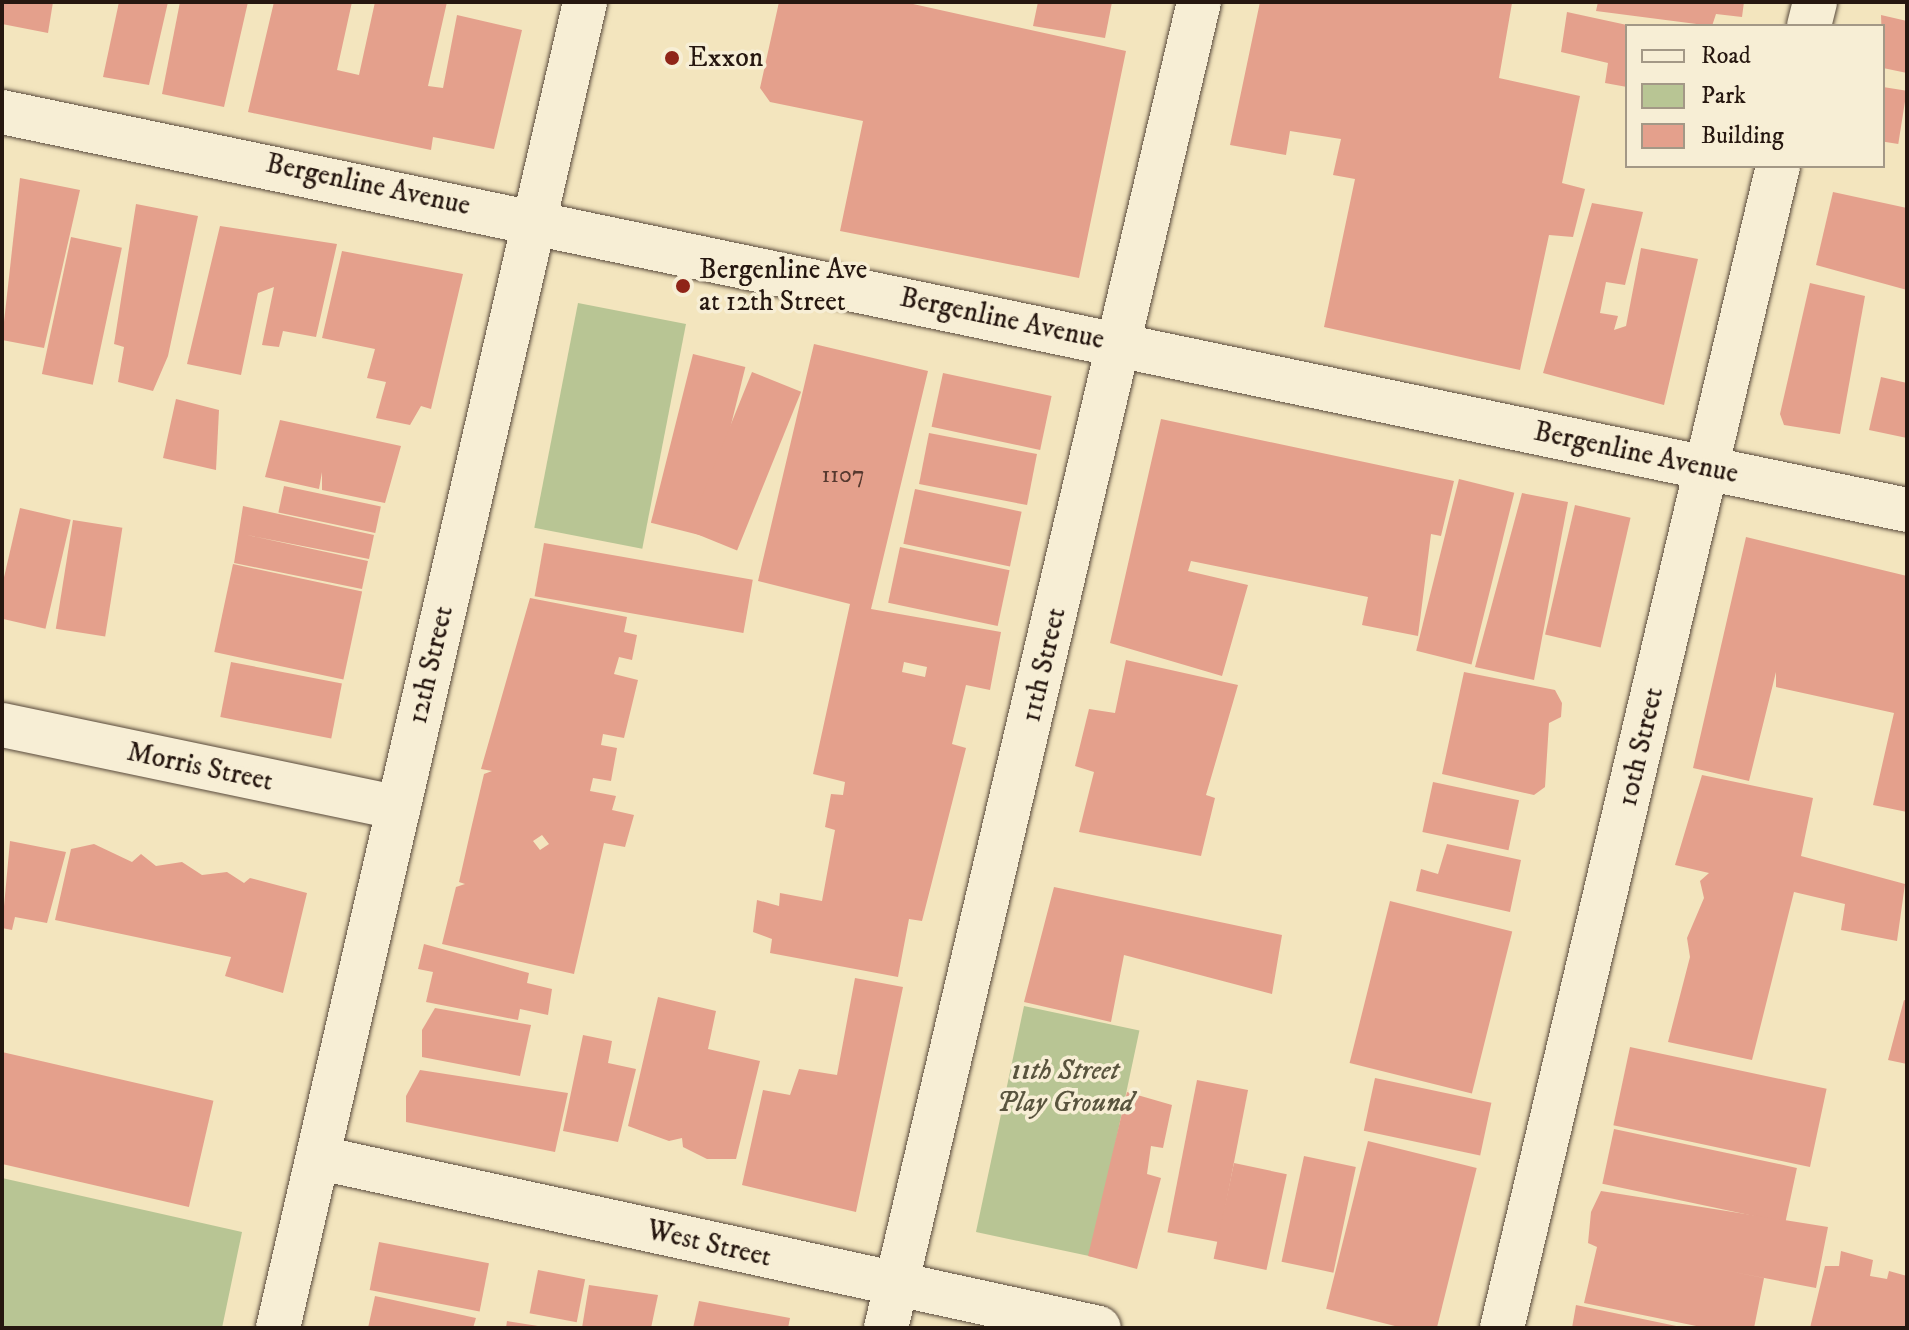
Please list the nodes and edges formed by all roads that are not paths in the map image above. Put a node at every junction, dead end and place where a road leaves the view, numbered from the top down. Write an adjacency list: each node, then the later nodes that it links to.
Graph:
1 (585, 2): 7 (street, 12th Street)
2 (1199, 2): 8 (street, 11th Street)
3 (1815, 2): 4 (street)
4 (1810, 24)
5 (2, 112): 7 (street, Bergenline Avenue)
6 (1778, 168): 9 (street, 10th Street)
7 (533, 222): 8 (street, Bergenline Avenue); 12 (street, 12th Street)
8 (1120, 343): 9 (street, Bergenline Avenue); 14 (street, 11th Street)
9 (1709, 469): 10 (street, Bergenline Avenue); 18 (street, 10th Street)
10 (1907, 510)
11 (2, 725): 12 (street, Morris Street)
12 (398, 808): 13 (street, 12th Street)
13 (320, 1158): 14 (street, West Street); 15 (street, 12th Street)
14 (895, 1286): 16 (street, 11th Street); 17 (street, West Street)
15 (278, 1328)
16 (886, 1328)
17 (1099, 1328)
18 (1502, 1328)

